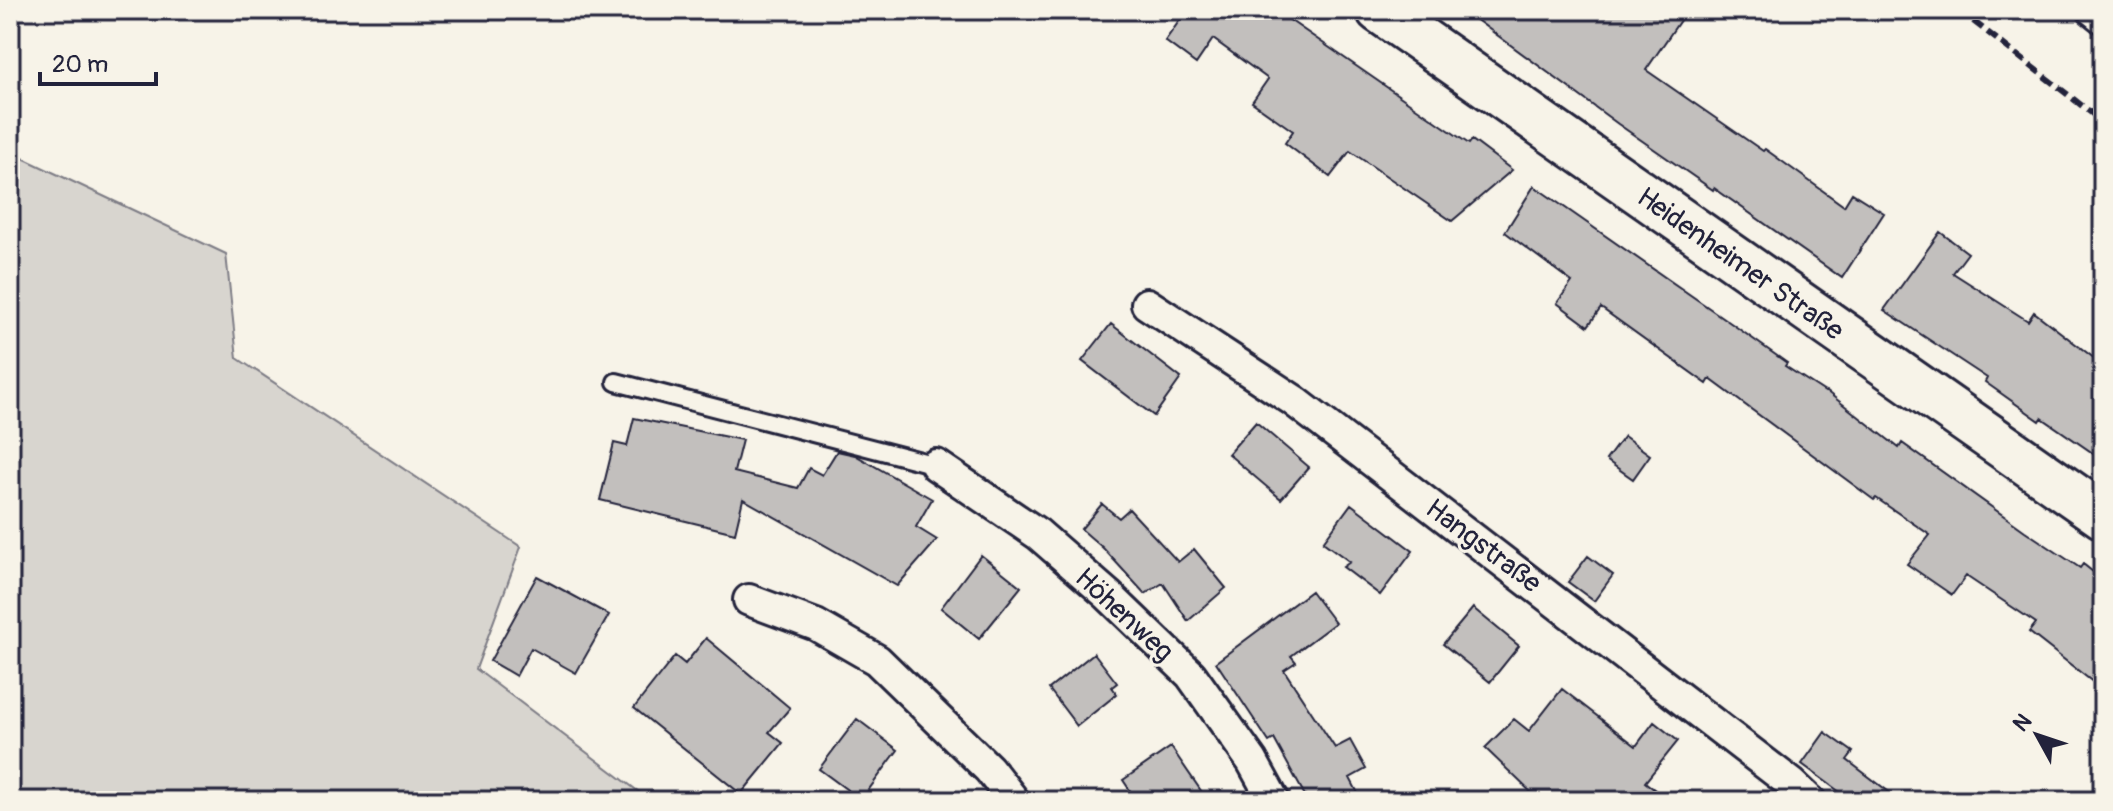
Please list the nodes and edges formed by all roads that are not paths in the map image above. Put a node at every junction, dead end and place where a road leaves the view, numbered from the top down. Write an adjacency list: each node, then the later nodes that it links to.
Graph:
1 (1379, 10): 7 (street, Heidenheimer Straße)
2 (2093, 10): 3 (street)
3 (2103, 18)
4 (1147, 304): 11 (street, Hangstraße)
5 (616, 382): 6 (lane)
6 (936, 465): 10 (street, Höhenweg)
7 (2103, 516)
8 (749, 600): 9 (street)
9 (1014, 801)
10 (1274, 801)
11 (1810, 801)

